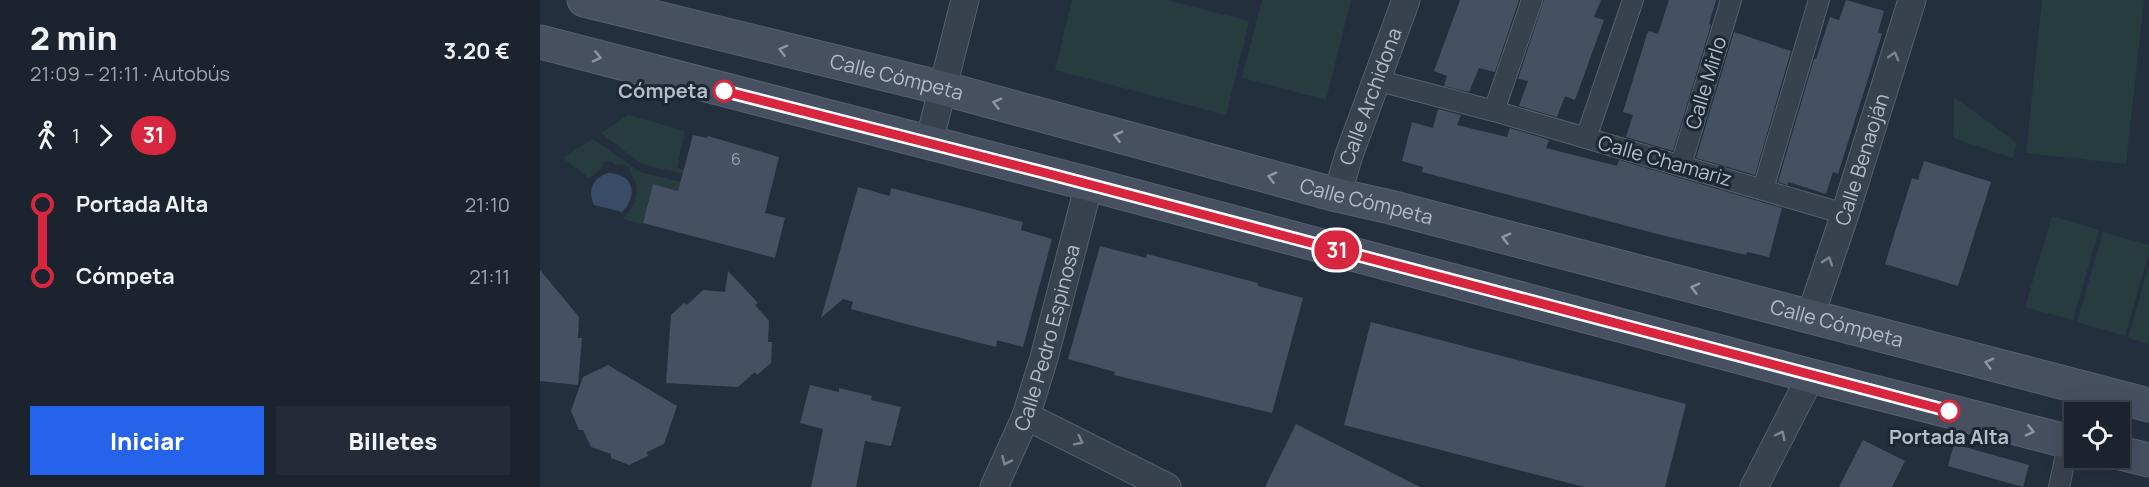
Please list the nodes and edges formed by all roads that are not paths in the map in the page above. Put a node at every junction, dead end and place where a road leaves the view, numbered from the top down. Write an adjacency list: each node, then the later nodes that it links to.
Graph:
1 (584, 0): 11 (main road, Calle Cómpeta, one-way to 1)
2 (965, 0): 11 (street)
3 (1406, 0): 10 (street, Calle Archidona)
4 (1532, 0): 12 (street)
5 (1633, 0): 13 (street)
6 (1731, 0): 15 (street, Calle Mirlo)
7 (1819, 0): 17 (street)
8 (1912, 0): 19 (street, Calle Benaoján, one-way to 8)
9 (540, 42): 14 (main road, one-way to 14)
10 (1376, 80): 12 (street, Calle Chamariz); 18 (street, Calle Archidona)
11 (942, 88): 14 (street); 18 (main road, Calle Cómpeta, one-way to 11)
12 (1494, 111): 13 (street, Calle Chamariz)
13 (1586, 138): 15 (street, Calle Chamariz)
14 (929, 142): 16 (main road)
15 (1681, 165): 17 (street, Calle Chamariz)
16 (1089, 184): 21 (main road); 23 (street, Calle Pedro Espinosa)
17 (1764, 189): 19 (street, Calle Chamariz)
18 (1337, 195): 20 (main road, Calle Cómpeta, one-way to 18)
19 (1845, 214): 20 (street, Calle Benaoján, one-way to 19)
20 (1810, 317): 22 (main road, Calle Cómpeta, one-way to 20)
21 (1811, 376): 24 (main road, one-way to 24); 30 (street, one-way to 21)
22 (2149, 405)
23 (1026, 416): 28 (street, Calle Pedro Espinosa, one-way to 28); 29 (street, one-way to 29)
24 (2064, 440)
25 (2130, 455): 26 (main road)
26 (2149, 460)
27 (2064, 468): 31 (street)
28 (994, 487)
29 (1167, 487)
30 (1754, 487)
31 (2059, 487)

